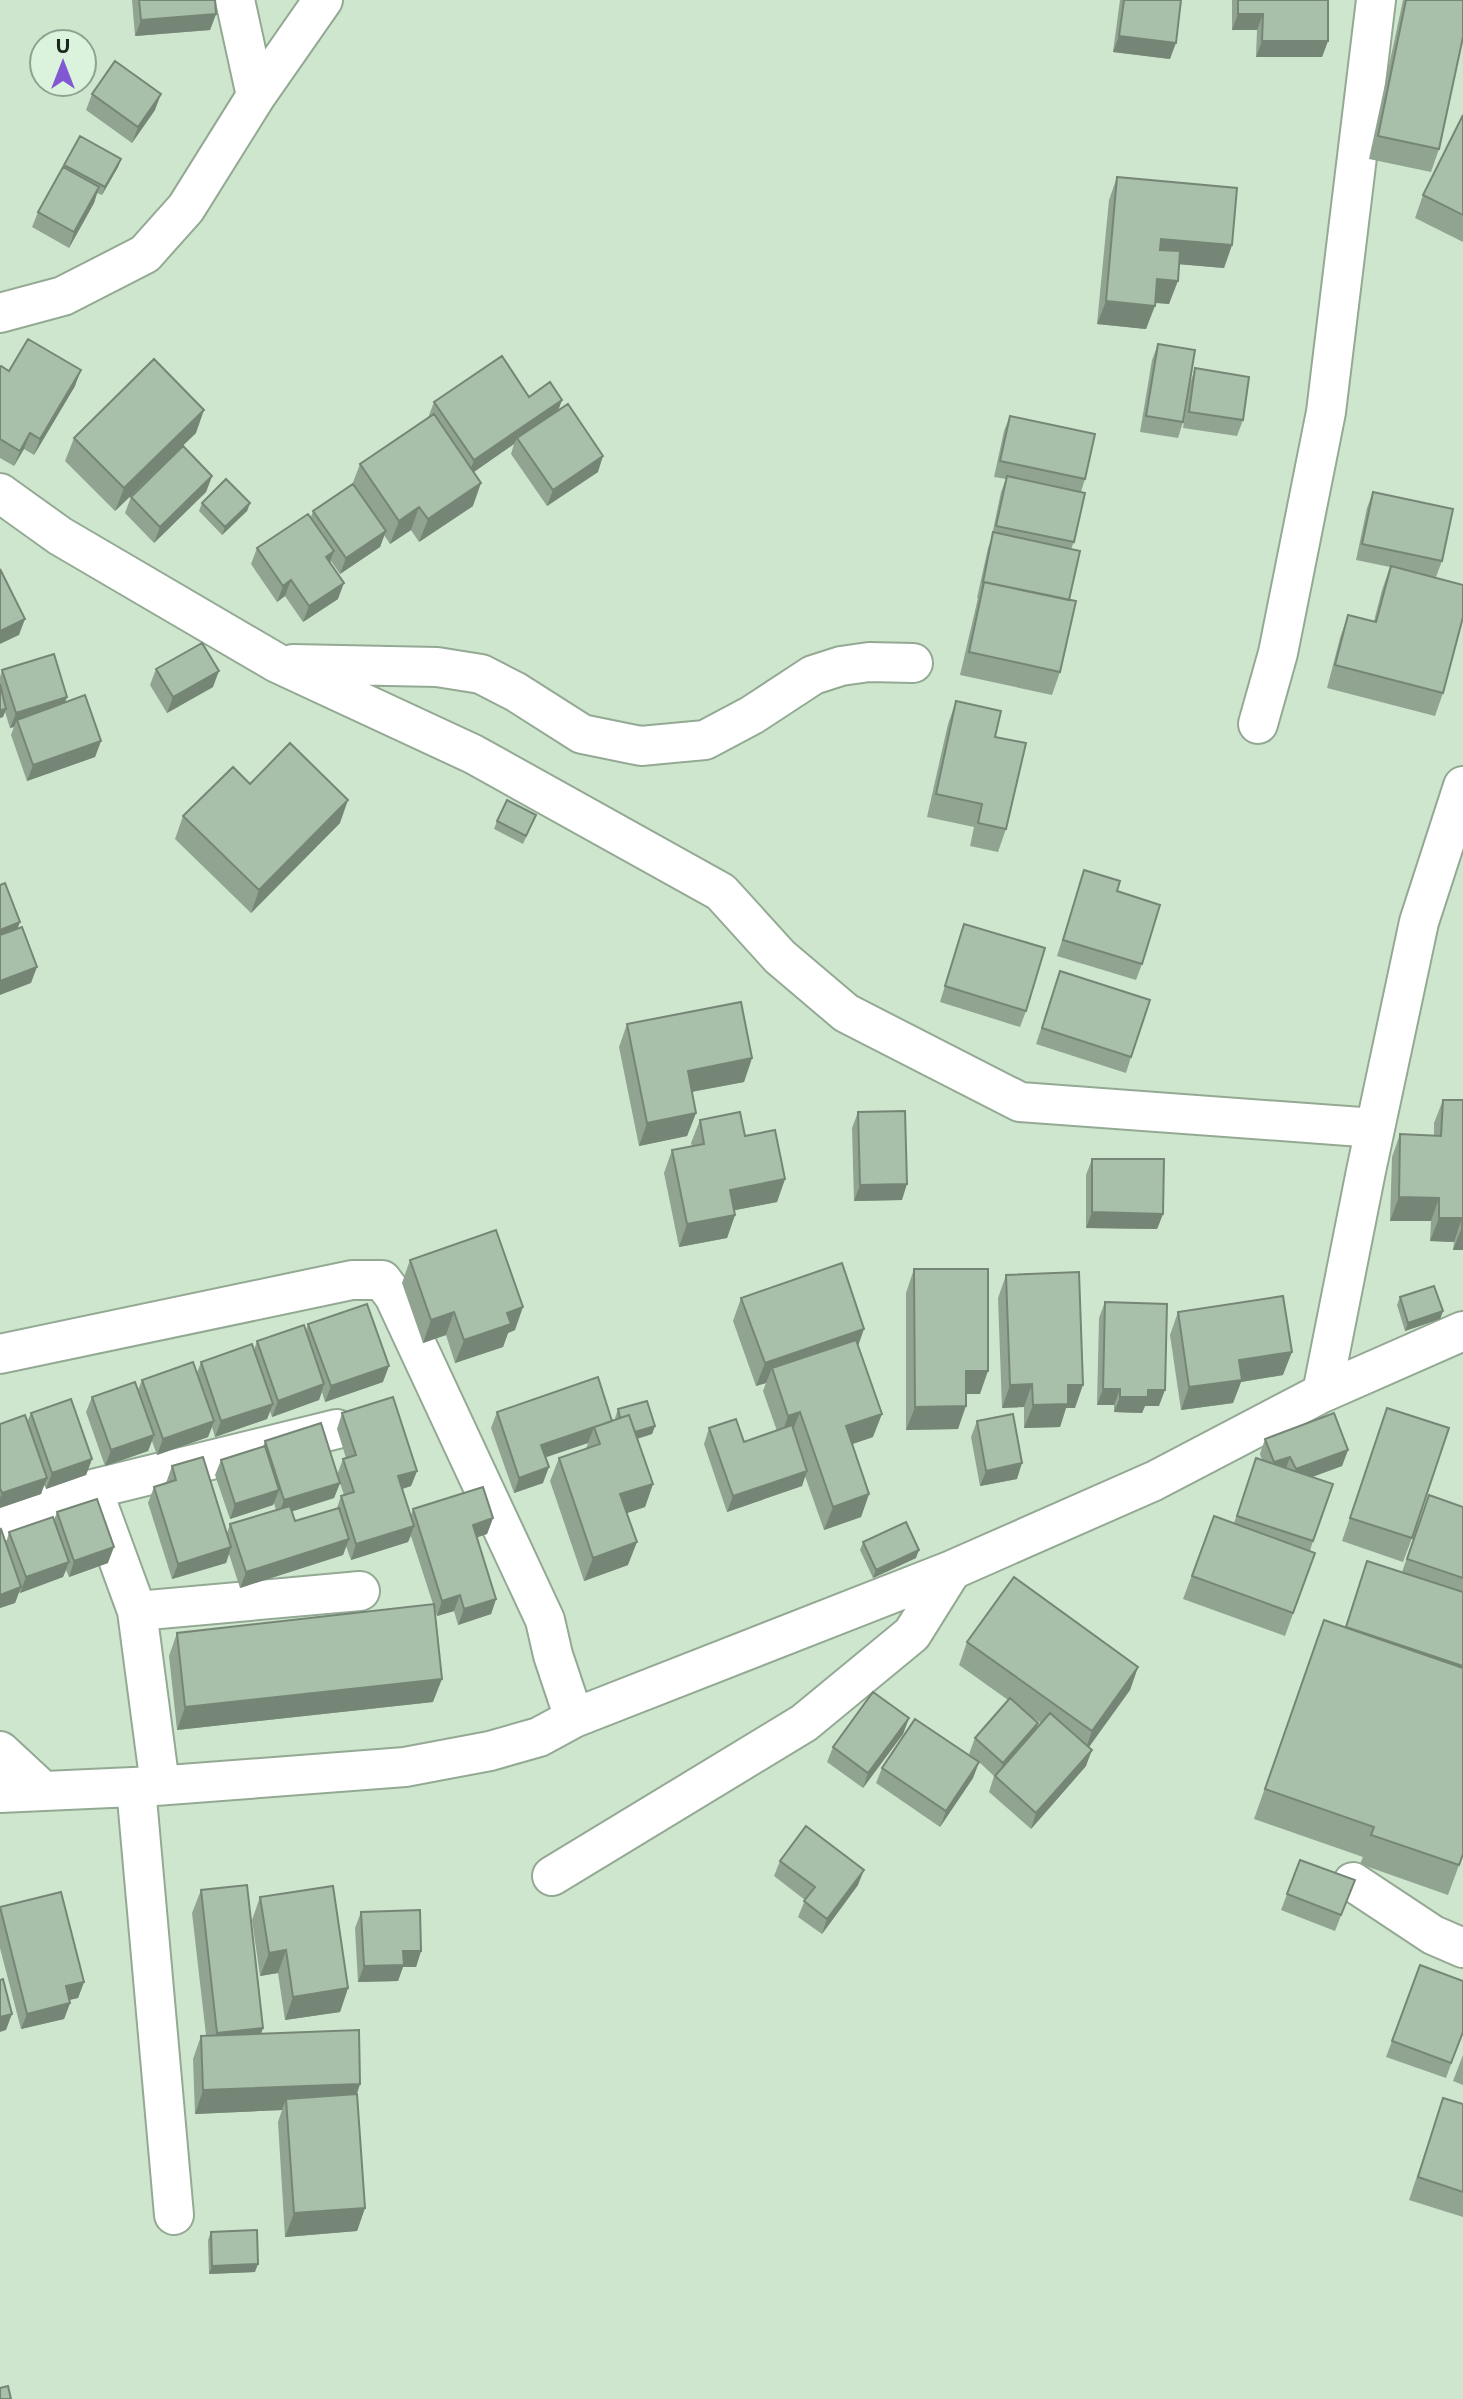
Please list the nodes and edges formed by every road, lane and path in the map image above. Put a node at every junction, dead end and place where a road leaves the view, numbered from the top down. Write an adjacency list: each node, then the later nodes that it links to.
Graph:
1 (235, 0): 4 (street)
2 (323, 0): 4 (street)
3 (1376, 0): 9 (street)
4 (256, 96): 5 (street)
5 (0, 313)
6 (0, 493): 7 (street)
7 (277, 663): 8 (street); 11 (street)
8 (913, 663)
9 (1258, 724)
10 (1463, 786): 11 (street)
11 (1375, 1128): 14 (street)
12 (1463, 1331): 14 (street)
13 (0, 1354): 21 (street)
14 (1322, 1393): 18 (street)
15 (337, 1429): 16 (street)
16 (93, 1489): 17 (street); 20 (street)
17 (0, 1522)
18 (952, 1570): 21 (street); 26 (street)
19 (360, 1591): 20 (street)
20 (137, 1611): 23 (street)
21 (574, 1718): 23 (street)
22 (0, 1751): 24 (street)
23 (148, 1786): 24 (street); 29 (street)
24 (42, 1790): 25 (street)
25 (0, 1793)
26 (552, 1876)
27 (1353, 1882): 28 (street)
28 (1463, 1948)
29 (174, 2215)

